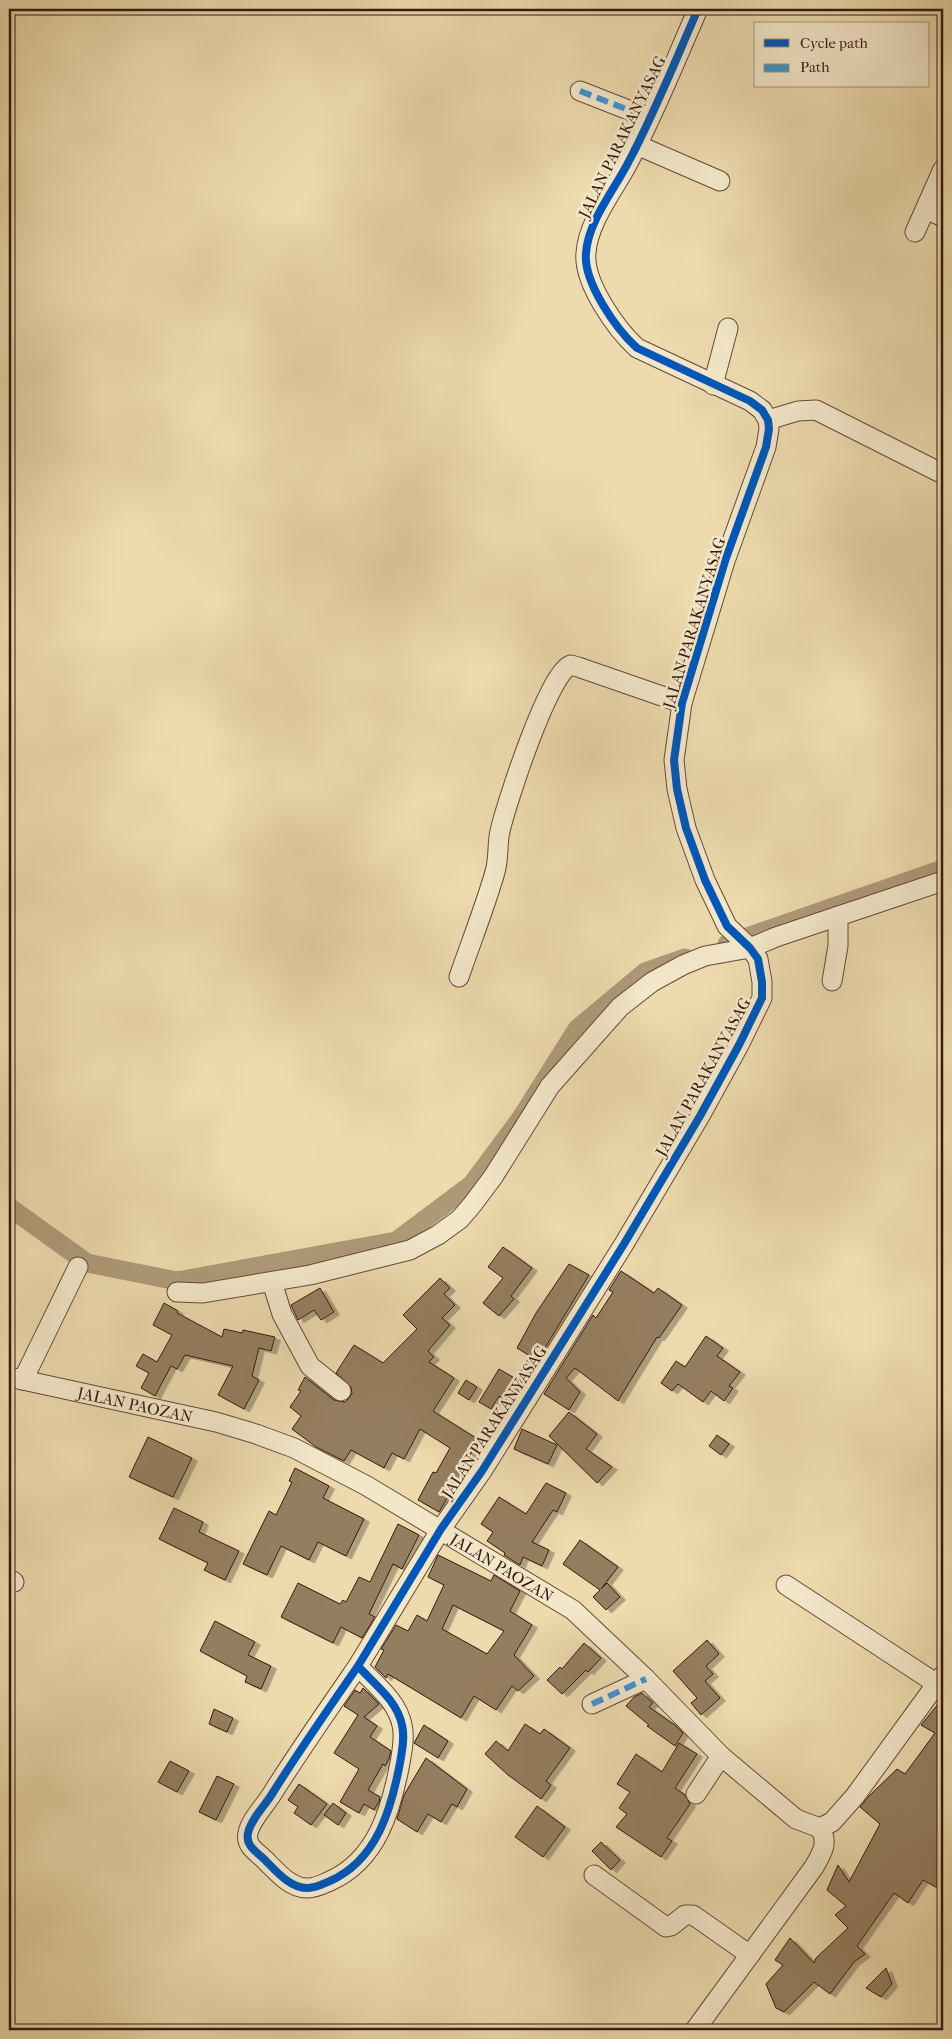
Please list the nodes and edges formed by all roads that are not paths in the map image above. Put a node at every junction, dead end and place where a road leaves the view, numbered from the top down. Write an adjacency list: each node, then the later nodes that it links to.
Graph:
1 (698, 9): 3 (street, JALAN PARAKANYASAG)
2 (580, 91): 3 (street)
3 (649, 118): 4 (street, JALAN PARAKANYASAG)
4 (637, 145): 6 (street); 11 (street, JALAN PARAKANYASAG)
5 (943, 169): 7 (street)
6 (720, 181)
7 (926, 209): 8 (street); 9 (street)
8 (943, 217)
9 (915, 232)
10 (728, 328): 11 (street)
11 (713, 385): 12 (street, JALAN PARAKANYASAG)
12 (768, 420): 13 (street); 14 (street, JALAN PARAKANYASAG)
13 (943, 474)
14 (682, 703): 17 (street, JALAN PARAKANYASAG); 18 (street)
15 (943, 882): 16 (street)
16 (838, 916): 17 (street); 19 (street)
17 (747, 945): 21 (street); 25 (street, JALAN PARAKANYASAG)
18 (459, 976)
19 (832, 981)
20 (78, 1266): 23 (street)
21 (272, 1282): 22 (street); 24 (street)
22 (177, 1292)
23 (16, 1378): 25 (street, JALAN PAOZAN)
24 (341, 1391)
25 (441, 1529): 27 (street, JALAN PARAKANYASAG); 28 (street, JALAN PAOZAN)
26 (786, 1585): 29 (street)
27 (358, 1666): 27 (street, JALAN PARAKANYASAG)
28 (646, 1679): 30 (street); 31 (street, JALAN PAOZAN)
29 (940, 1679): 33 (street)
30 (592, 1704)
31 (721, 1756): 32 (street); 33 (street, JALAN PAOZAN)
32 (696, 1794)
33 (820, 1828): 35 (street)
34 (594, 1874): 35 (street)
35 (750, 1955): 36 (street)
36 (694, 2030)

